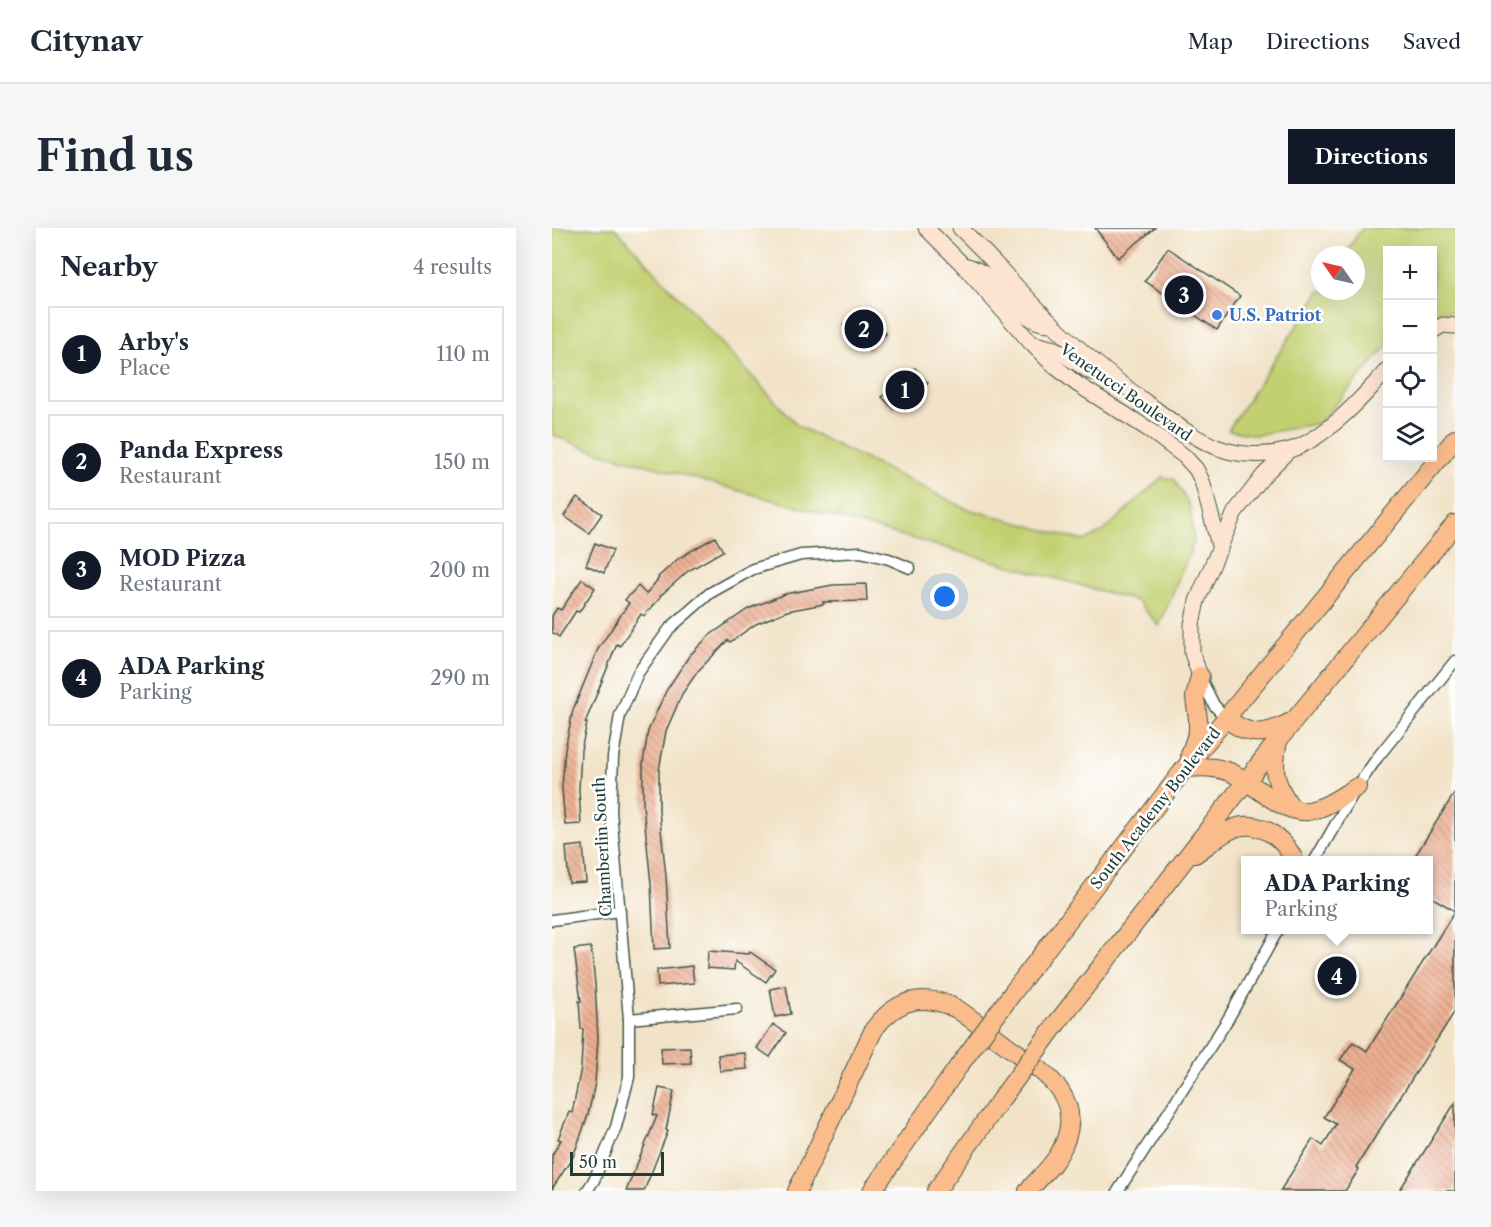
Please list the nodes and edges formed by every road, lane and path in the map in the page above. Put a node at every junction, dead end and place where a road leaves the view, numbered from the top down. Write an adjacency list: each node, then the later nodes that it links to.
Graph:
1 (926, 228): 3 (street, Venetucci Boulevard)
2 (960, 228): 4 (street, Venetucci Boulevard)
3 (962, 264): 4 (street); 7 (street, Venetucci Boulevard)
4 (1052, 324): 9 (street, Venetucci Boulevard)
5 (1455, 326): 6 (street)
6 (1437, 328)
7 (1031, 344): 9 (street); 13 (street, Venetucci Boulevard)
8 (1383, 374): 11 (street, Venetucci Boulevard)
9 (1113, 378): 11 (street, Venetucci Boulevard)
10 (1455, 439): 17 (highway, South Academy Boulevard)
11 (1288, 451): 13 (street)
12 (1455, 524): 18 (highway)
13 (1220, 549): 16 (street)
14 (910, 568): 27 (street, Chamberlin South)
15 (1455, 661): 22 (street)
16 (1200, 676): 17 (street); 20 (highway)
17 (1226, 718): 18 (highway); 20 (highway, South Academy Boulevard)
18 (1295, 720): 19 (highway)
19 (1279, 739): 21 (highway); 23 (highway)
20 (1185, 768): 21 (highway); 34 (highway, South Academy Boulevard, bridge)
21 (1246, 780): 23 (highway); 26 (highway)
22 (1357, 787): 23 (highway); 25 (street)
23 (1292, 809)
24 (1291, 856): 26 (highway)
25 (1319, 856)
26 (1181, 864): 35 (highway, bridge)
27 (620, 911): 28 (street); 31 (street, Chamberlin South)
28 (552, 920)
29 (1276, 934): 37 (street)
30 (737, 1009): 31 (street)
31 (629, 1019): 32 (street, Chamberlin South)
32 (587, 1191)
33 (797, 1191): 36 (highway)
34 (872, 1191)
35 (936, 1191)
36 (1028, 1191)
37 (1118, 1191)

